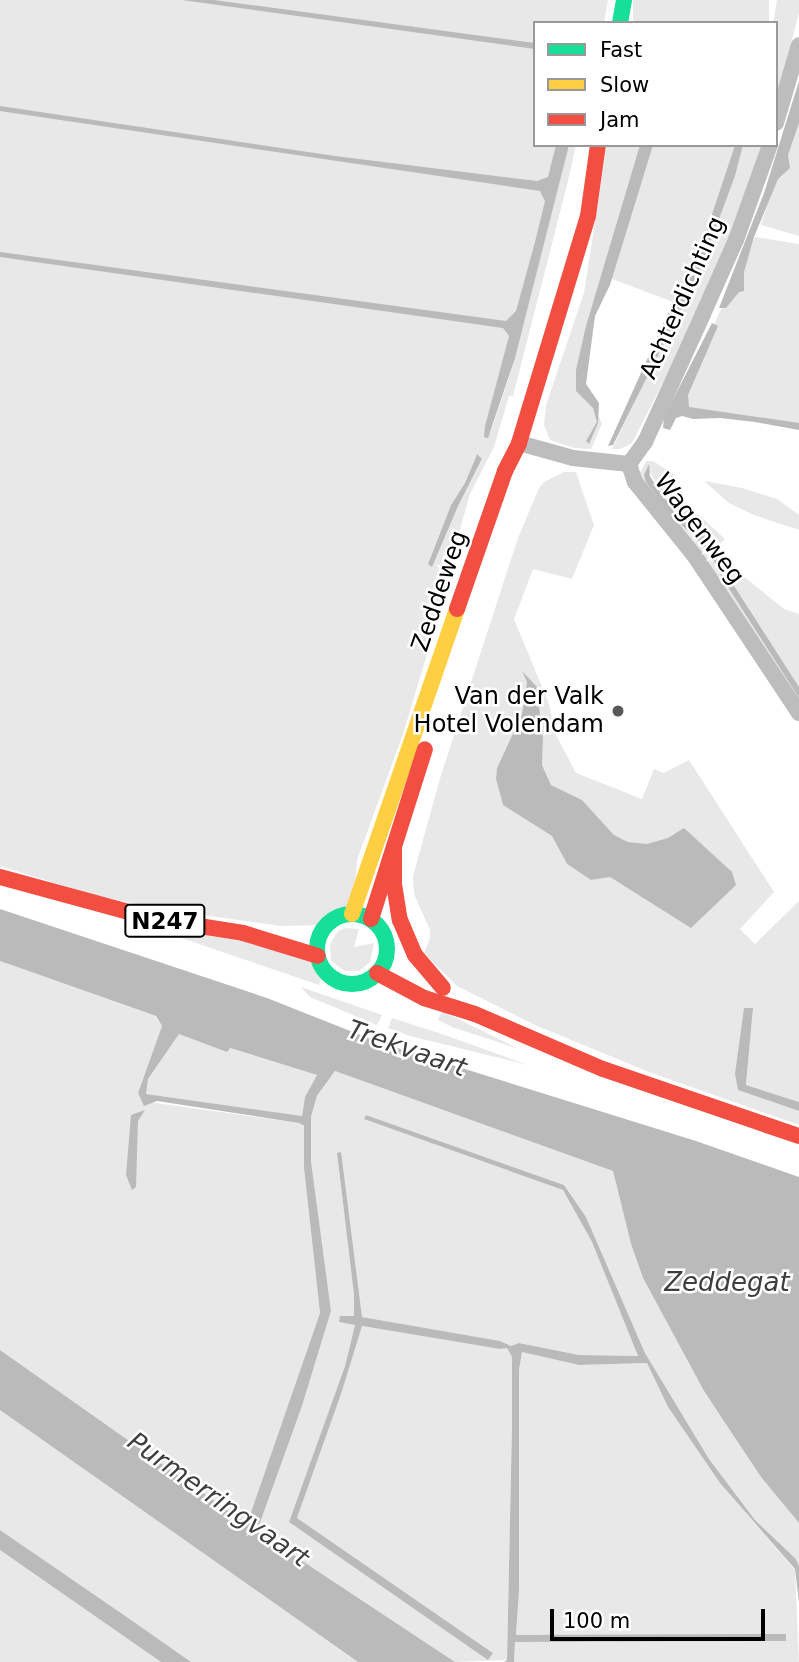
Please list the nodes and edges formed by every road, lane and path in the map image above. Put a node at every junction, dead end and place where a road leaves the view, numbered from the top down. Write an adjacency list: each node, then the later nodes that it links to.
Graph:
1 (624, 0): 2 (main road)
2 (620, 21)
3 (799, 45): 4 (street)
4 (778, 116)
5 (596, 147): 7 (main road, Zeddeweg)
6 (769, 147): 8 (street, Achterdichting)
7 (519, 443): 8 (street, Wagenweg); 10 (main road, Zeddeweg); 12 (main road, Zeddeweg)
8 (629, 464): 9 (street, Wagenweg)
9 (799, 713)
10 (394, 847): 13 (main road, Zeddeweg); 19 (main road)
11 (0, 877): 14 (main road, N247)
12 (352, 914): 13 (main road); 15 (main road)
13 (371, 919): 17 (main road)
14 (243, 933): 15 (main road, N247); 16 (main road, N247)
15 (309, 933): 16 (main road)
16 (318, 956): 18 (main road)
17 (397, 963): 18 (main road); 19 (main road)
18 (377, 973): 20 (main road)
19 (443, 988): 20 (main road)
20 (475, 1014): 21 (main road)
21 (799, 1136)

